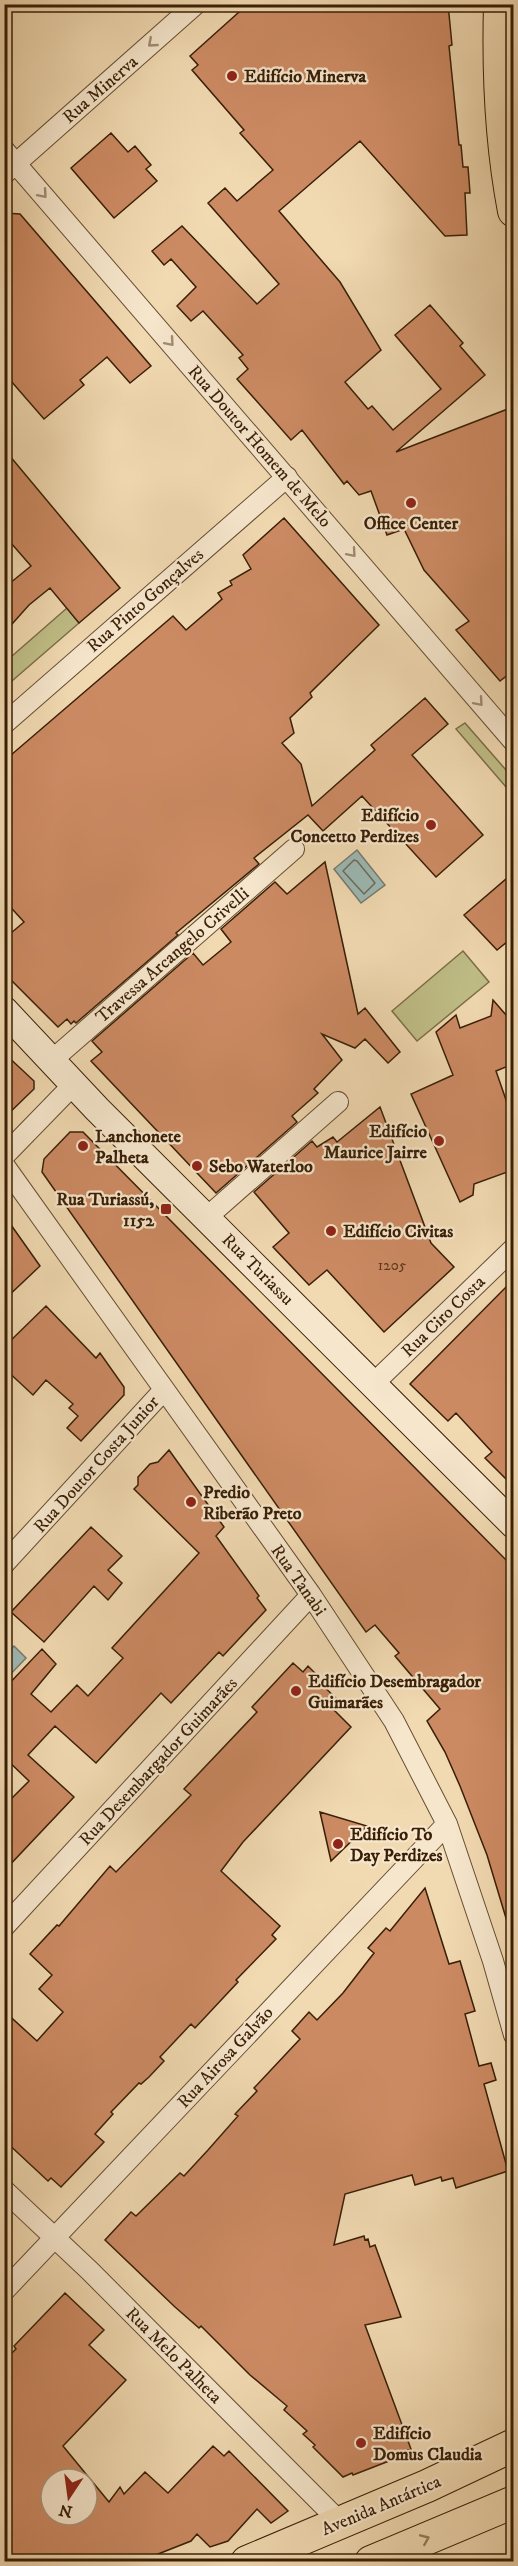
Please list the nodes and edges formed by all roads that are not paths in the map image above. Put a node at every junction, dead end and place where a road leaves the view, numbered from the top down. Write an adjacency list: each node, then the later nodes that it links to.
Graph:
1 (196, 4): 3 (street, Rua Minerva, one-way to 3)
2 (500, 4): 4 (main road)
3 (8, 162): 5 (street, Rua Doutor Homem de Melo, one-way to 5)
4 (513, 212)
5 (287, 477): 6 (street, Rua Pinto Gonçalves); 7 (street, Rua Doutor Homem de Melo, one-way to 7)
6 (4, 724)
7 (513, 742)
8 (294, 849): 10 (street, Travessa Arcangelo Crivelli)
9 (4, 1010): 10 (street, Rua Turiassu)
10 (51, 1061): 11 (street, Rua Turiassu)
11 (74, 1084): 13 (street); 15 (street, Rua Turiassu)
12 (338, 1102): 15 (street)
13 (4, 1156)
14 (4, 1165): 18 (street, Rua Tanabi)
15 (206, 1218): 17 (street, Rua Turiassu)
16 (513, 1248): 17 (street, Rua Ciro Costa)
17 (372, 1385): 19 (street, Rua Turiassu)
18 (163, 1391): 20 (street, Rua Doutor Costa Junior); 21 (street, Rua Tanabi)
19 (513, 1525)
20 (4, 1564)
21 (311, 1595): 22 (street, Rua Tanabi); 23 (street, Rua Desembargador Guimarães)
22 (447, 1824): 24 (street, Rua Tanabi); 26 (street, Rua Airosa Galvão)
23 (4, 1927)
24 (513, 2035)
25 (4, 2190): 26 (street, Rua Melo Palheta)
26 (56, 2237): 27 (street, Rua Airosa Galvão); 30 (street, Rua Melo Palheta)
27 (4, 2291)
28 (513, 2445): 30 (main road, Avenida Antártica)
29 (513, 2502): 32 (main road, one-way to 29)
30 (341, 2523): 31 (main road, Avenida Antártica)
31 (247, 2562)
32 (372, 2562)

